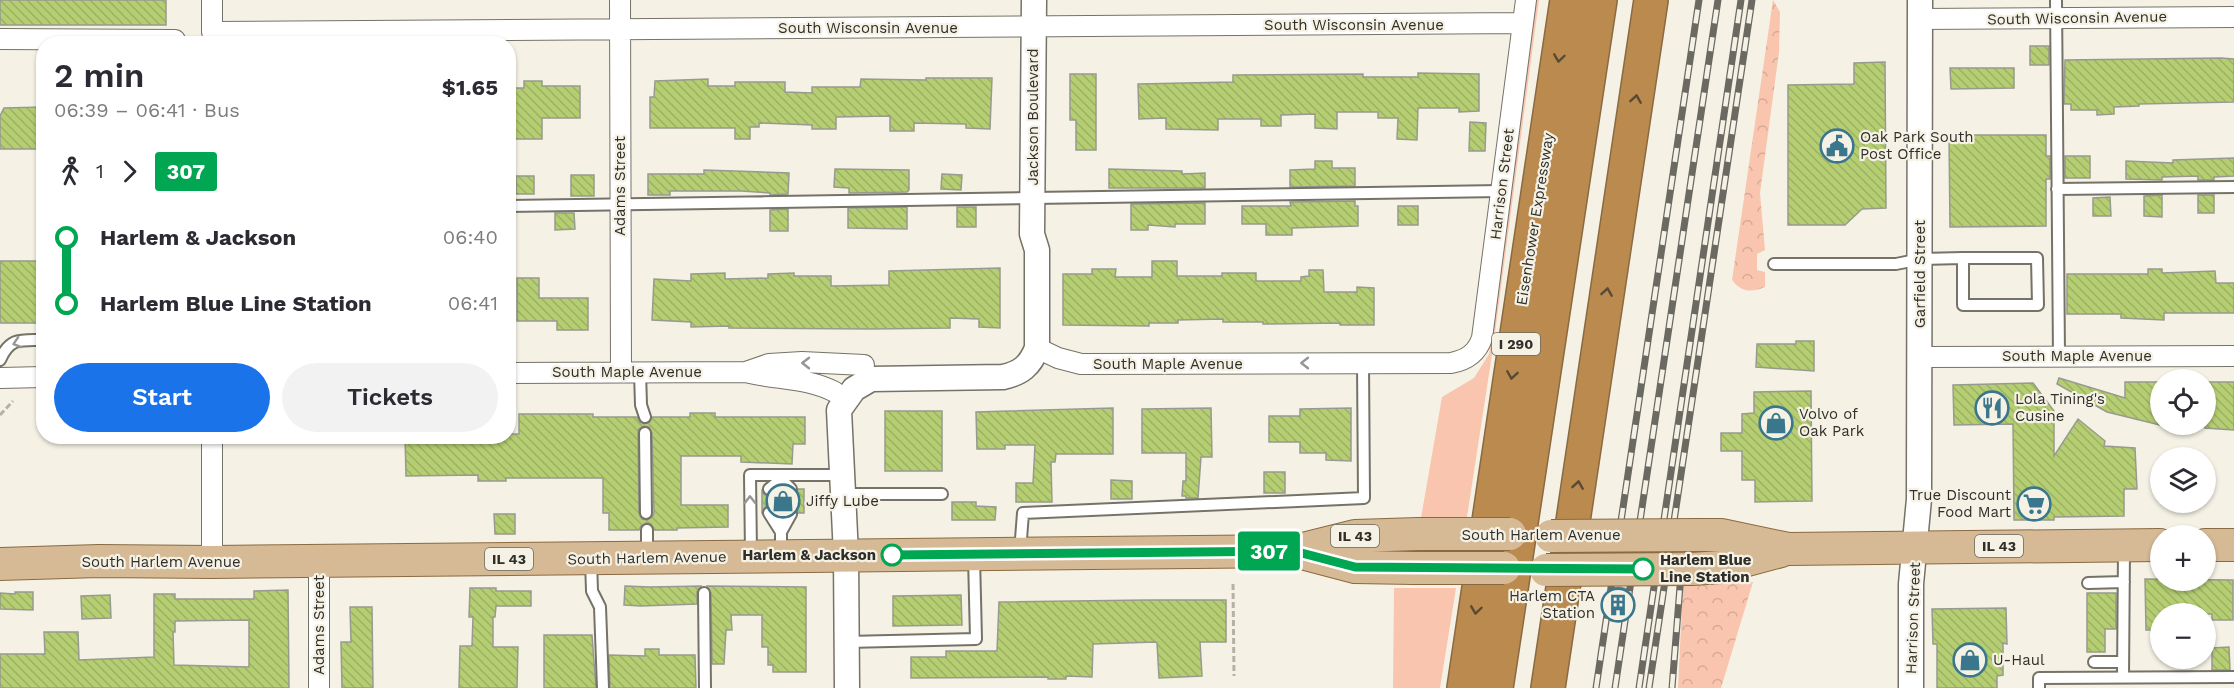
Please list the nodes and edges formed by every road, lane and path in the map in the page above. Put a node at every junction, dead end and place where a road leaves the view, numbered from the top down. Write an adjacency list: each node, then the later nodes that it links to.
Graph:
1 (212, 0): 17 (street)
2 (620, 0): 14 (street, Adams Street)
3 (1034, 0): 13 (street, Jackson Boulevard)
4 (1526, 0): 12 (street, Harrison Street)
5 (1568, 0): 83 (highway, Eisenhower Expressway / I 290, one-way to 83)
6 (1600, 0): 52 (highway)
7 (1619, 0): 52 (highway)
8 (1651, 0): 86 (highway, one-way to 8)
9 (2056, 9): 10 (street, South Wisconsin Avenue); 11 (street, South Wisconsin Avenue); 19 (lane)
10 (1920, 10): 25 (street, Garfield Street)
11 (2234, 16)
12 (1523, 23): 13 (street, South Wisconsin Avenue); 20 (street, Harrison Street)
13 (1034, 27): 14 (street, South Wisconsin Avenue); 21 (street, Jackson Boulevard)
14 (620, 29): 17 (street, South Wisconsin Avenue); 22 (street, Adams Street)
15 (1, 35): 16 (street)
16 (36, 36)
17 (221, 36)
18 (2234, 187): 19 (lane)
19 (2057, 189): 31 (lane)
20 (1501, 192): 21 (lane); 33 (street, Harrison Street)
21 (1032, 198): 22 (lane); 28 (street, Jackson Boulevard)
22 (620, 204): 23 (lane); 36 (street, Adams Street)
23 (516, 206)
24 (1963, 258): 24 (lane); 25 (lane)
25 (1921, 259): 26 (lane); 30 (street, Garfield Street)
26 (1774, 264)
27 (36, 341): 32 (lane, one-way to 32)
28 (1030, 345): 34 (street, South Maple Avenue, one-way to 28); 35 (street, South Maple Avenue); 41 (street)
29 (2234, 356): 31 (street, South Maple Avenue)
30 (1919, 357): 31 (street, South Maple Avenue); 57 (street, Garfield Street)
31 (2059, 357)
32 (0, 360)
33 (1465, 360): 34 (street, South Maple Avenue)
34 (1363, 363): 62 (lane)
35 (864, 365): 37 (street, South Maple Avenue, one-way to 37); 41 (street)
36 (631, 372): 37 (street, South Maple Avenue); 38 (street, South Maple Avenue); 44 (lane)
37 (746, 372): 41 (street, South Maple Avenue)
38 (516, 373)
39 (36, 377): 40 (street)
40 (0, 378)
41 (843, 397): 48 (street)
42 (13, 401): 43 (path)
43 (0, 415)
44 (645, 417)
45 (645, 433): 51 (lane)
46 (212, 444): 66 (street)
47 (784, 483): 48 (lane); 49 (lane); 58 (lane, one-way to 47)
48 (842, 485): 50 (lane); 63 (street)
49 (769, 489)
50 (942, 494)
51 (646, 513)
52 (1530, 535): 59 (main road, South Harlem Avenue / IL 43, bridge); 60 (main road, South Harlem Avenue / IL 43, bridge); 68 (highway)
53 (2150, 545): 56 (main road, South Harlem Avenue / IL 43)
54 (2216, 545): 55 (main road)
55 (2234, 545)
56 (2124, 546): 57 (main road, South Harlem Avenue / IL 43); 69 (lane)
57 (1916, 547): 59 (main road, South Harlem Avenue / IL 43); 87 (street, Harrison Street)
58 (771, 548): 58 (lane); 63 (main road, South Harlem Avenue / IL 43); 64 (main road, South Harlem Avenue / IL 43)
59 (1788, 549): 68 (main road, South Harlem Avenue / IL 43, bridge)
60 (1294, 551): 62 (main road, South Harlem Avenue / IL 43); 68 (main road, South Harlem Avenue / IL 43, bridge)
61 (974, 554): 62 (main road, South Harlem Avenue / IL 43); 63 (main road, South Harlem Avenue / IL 43); 73 (lane)
62 (1020, 554)
63 (846, 555): 73 (street)
64 (591, 558): 65 (main road, South Harlem Avenue / IL 43); 80 (lane)
65 (319, 561): 66 (main road, South Harlem Avenue / IL 43); 79 (street, Adams Street)
66 (212, 562): 67 (main road, South Harlem Avenue / IL 43)
67 (0, 564)
68 (1525, 569): 84 (highway); 85 (highway)
69 (2124, 582): 70 (lane); 75 (lane)
70 (2088, 583)
71 (1233, 584): 76 (path)
72 (704, 593): 81 (lane)
73 (846, 642): 82 (street)
74 (2094, 662): 75 (lane)
75 (2123, 662): 78 (lane)
76 (1234, 676)
77 (2234, 677): 78 (lane)
78 (2123, 678): 88 (lane)
79 (319, 688)
80 (603, 688)
81 (705, 688)
82 (847, 688)
83 (1464, 688)
84 (1496, 688)
85 (1518, 688)
86 (1548, 688)
87 (1911, 688)
88 (2039, 688)

